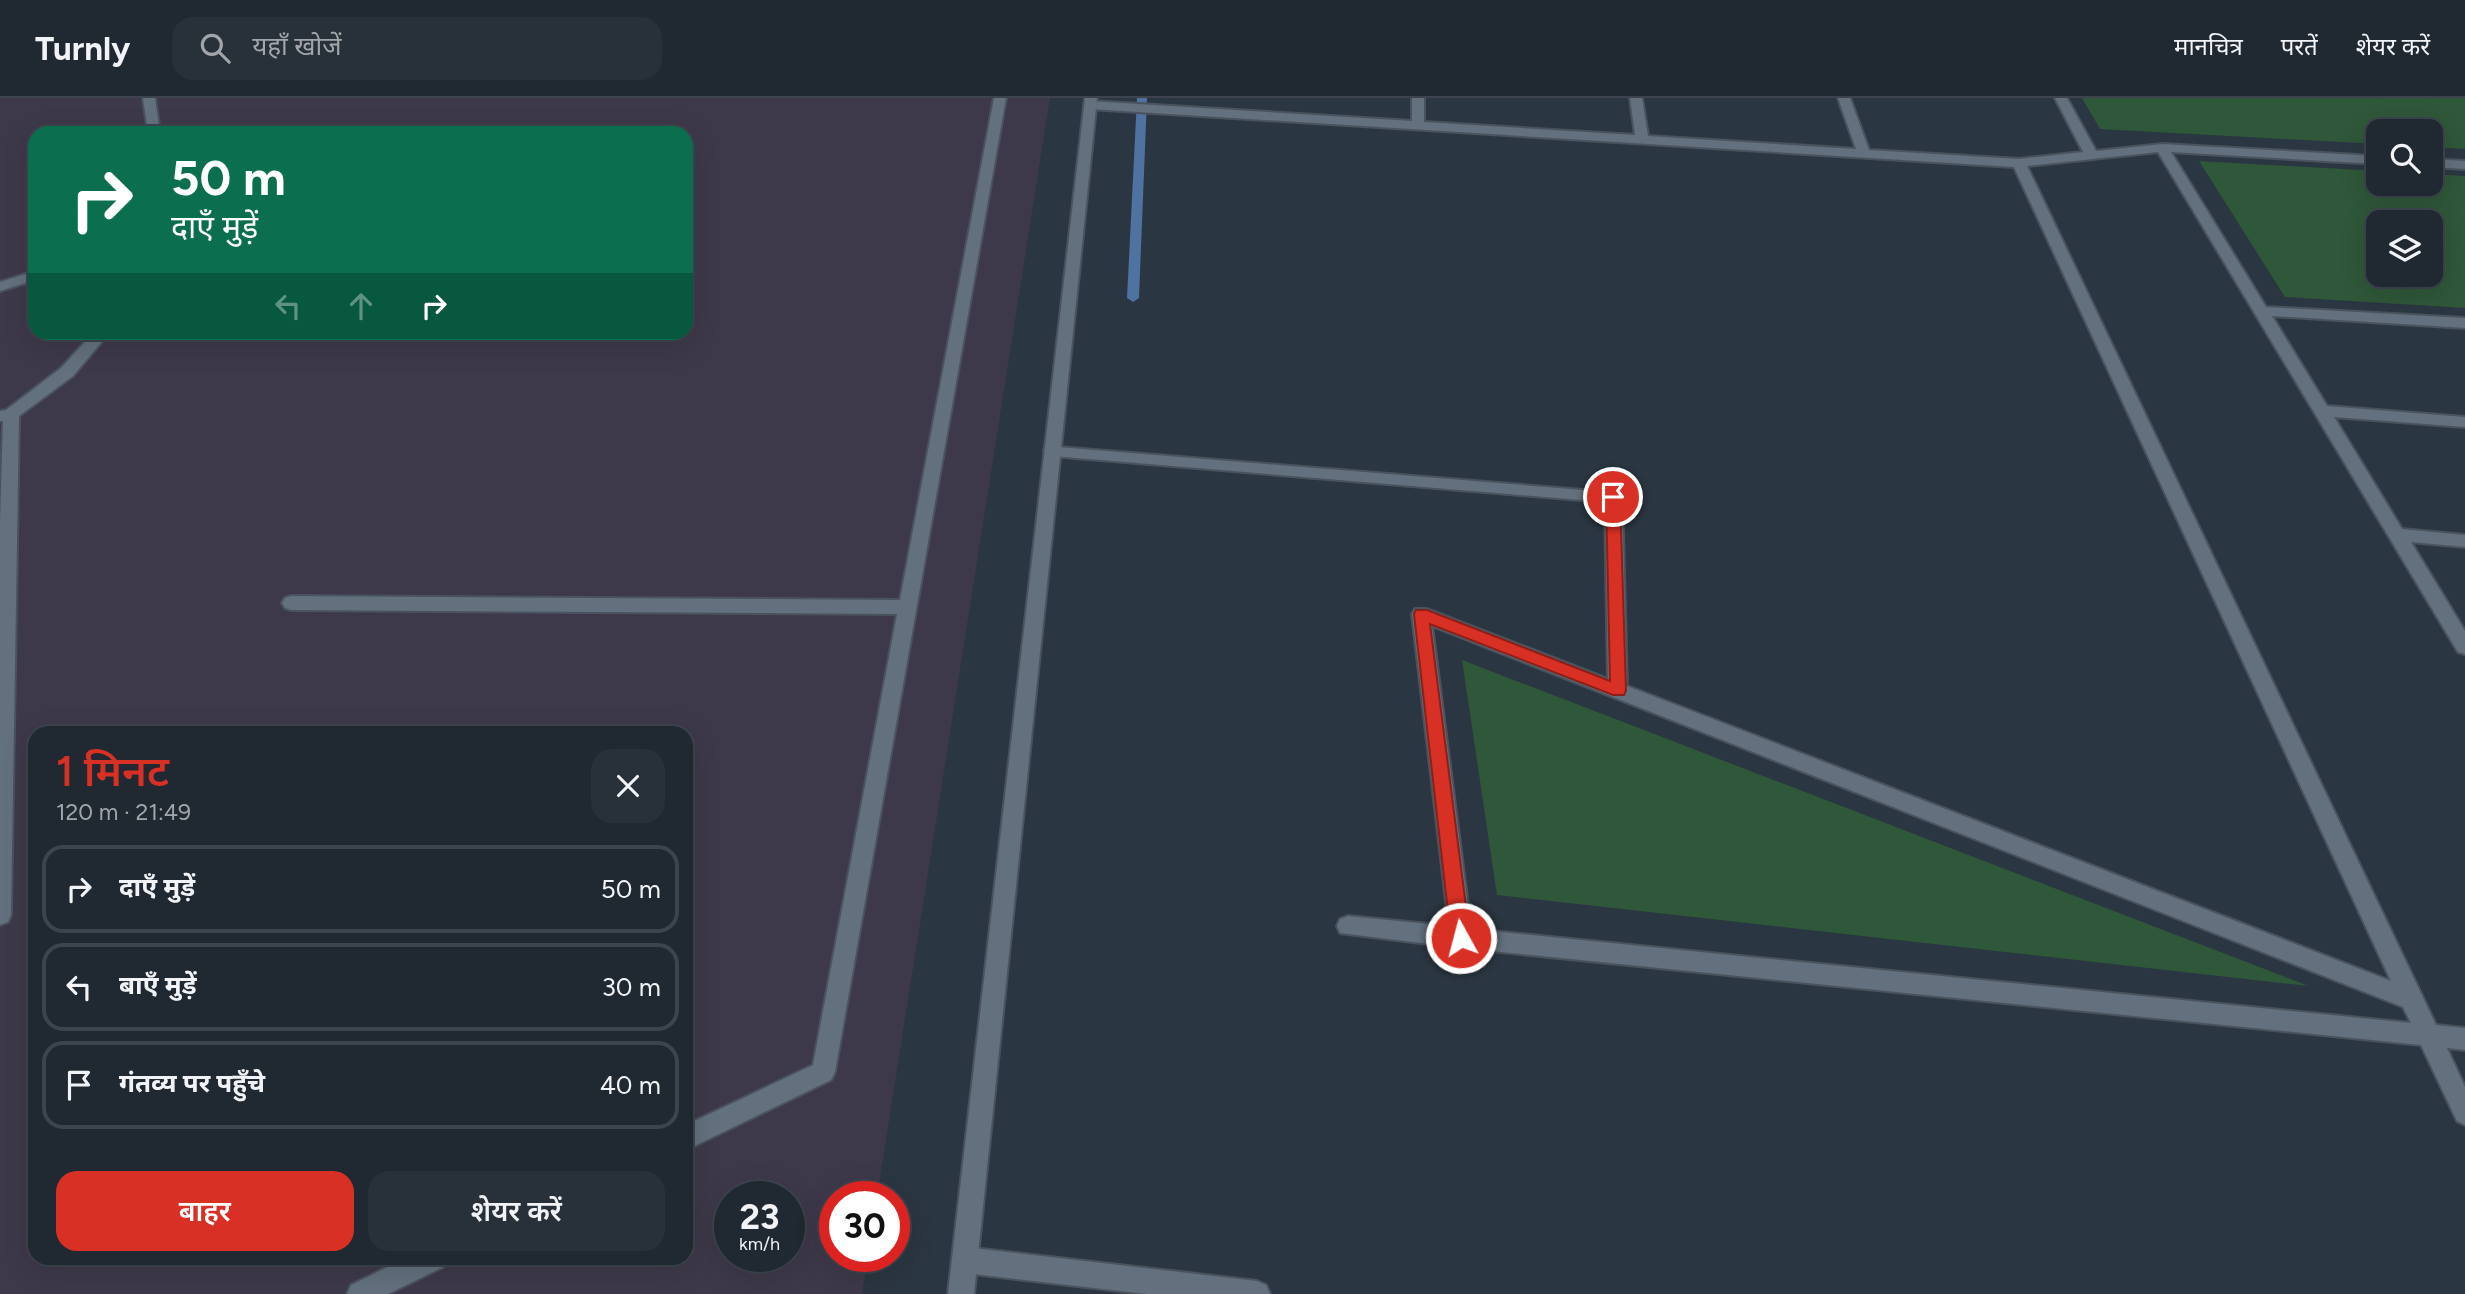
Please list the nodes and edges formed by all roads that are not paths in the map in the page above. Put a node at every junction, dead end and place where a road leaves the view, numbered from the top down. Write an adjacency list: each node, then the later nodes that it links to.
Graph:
1 (149, 98): 8 (street)
2 (1000, 98): 30 (street)
3 (1418, 98): 9 (street)
4 (1636, 98): 10 (street)
5 (1844, 98): 12 (street)
6 (2061, 98): 13 (street)
7 (1091, 102): 9 (street); 26 (street)
8 (153, 126)
9 (1418, 126): 10 (street)
10 (1642, 140): 12 (street)
11 (2162, 148): 13 (street); 14 (street); 20 (street)
12 (1864, 154): 15 (street)
13 (2092, 156): 15 (street)
14 (2366, 159)
15 (2019, 163): 37 (street)
16 (2443, 163): 17 (street)
17 (2465, 164)
18 (28, 277): 19 (street)
19 (0, 287)
20 (2260, 311): 21 (street); 23 (street)
21 (2465, 323)
22 (96, 340): 24 (lane)
23 (2321, 411): 25 (street); 27 (street)
24 (6, 415): 33 (street)
25 (2465, 422)
26 (1052, 450): 32 (street); 42 (street)
27 (2397, 535): 28 (street); 31 (street)
28 (2465, 541)
29 (291, 603): 30 (street)
30 (907, 607): 41 (street)
31 (2465, 647)
32 (1618, 690): 36 (street); 37 (street)
33 (2, 704): 34 (street)
34 (0, 915)
35 (1348, 926): 36 (street)
36 (1461, 938): 38 (street)
37 (2411, 999): 38 (street)
38 (2428, 1035): 39 (street); 40 (street)
39 (2465, 1039)
40 (2465, 1113)
41 (693, 1135)
42 (965, 1260): 45 (street); 46 (street)
43 (420, 1265): 44 (street)
44 (360, 1294)
45 (961, 1294)
46 (1257, 1294)

